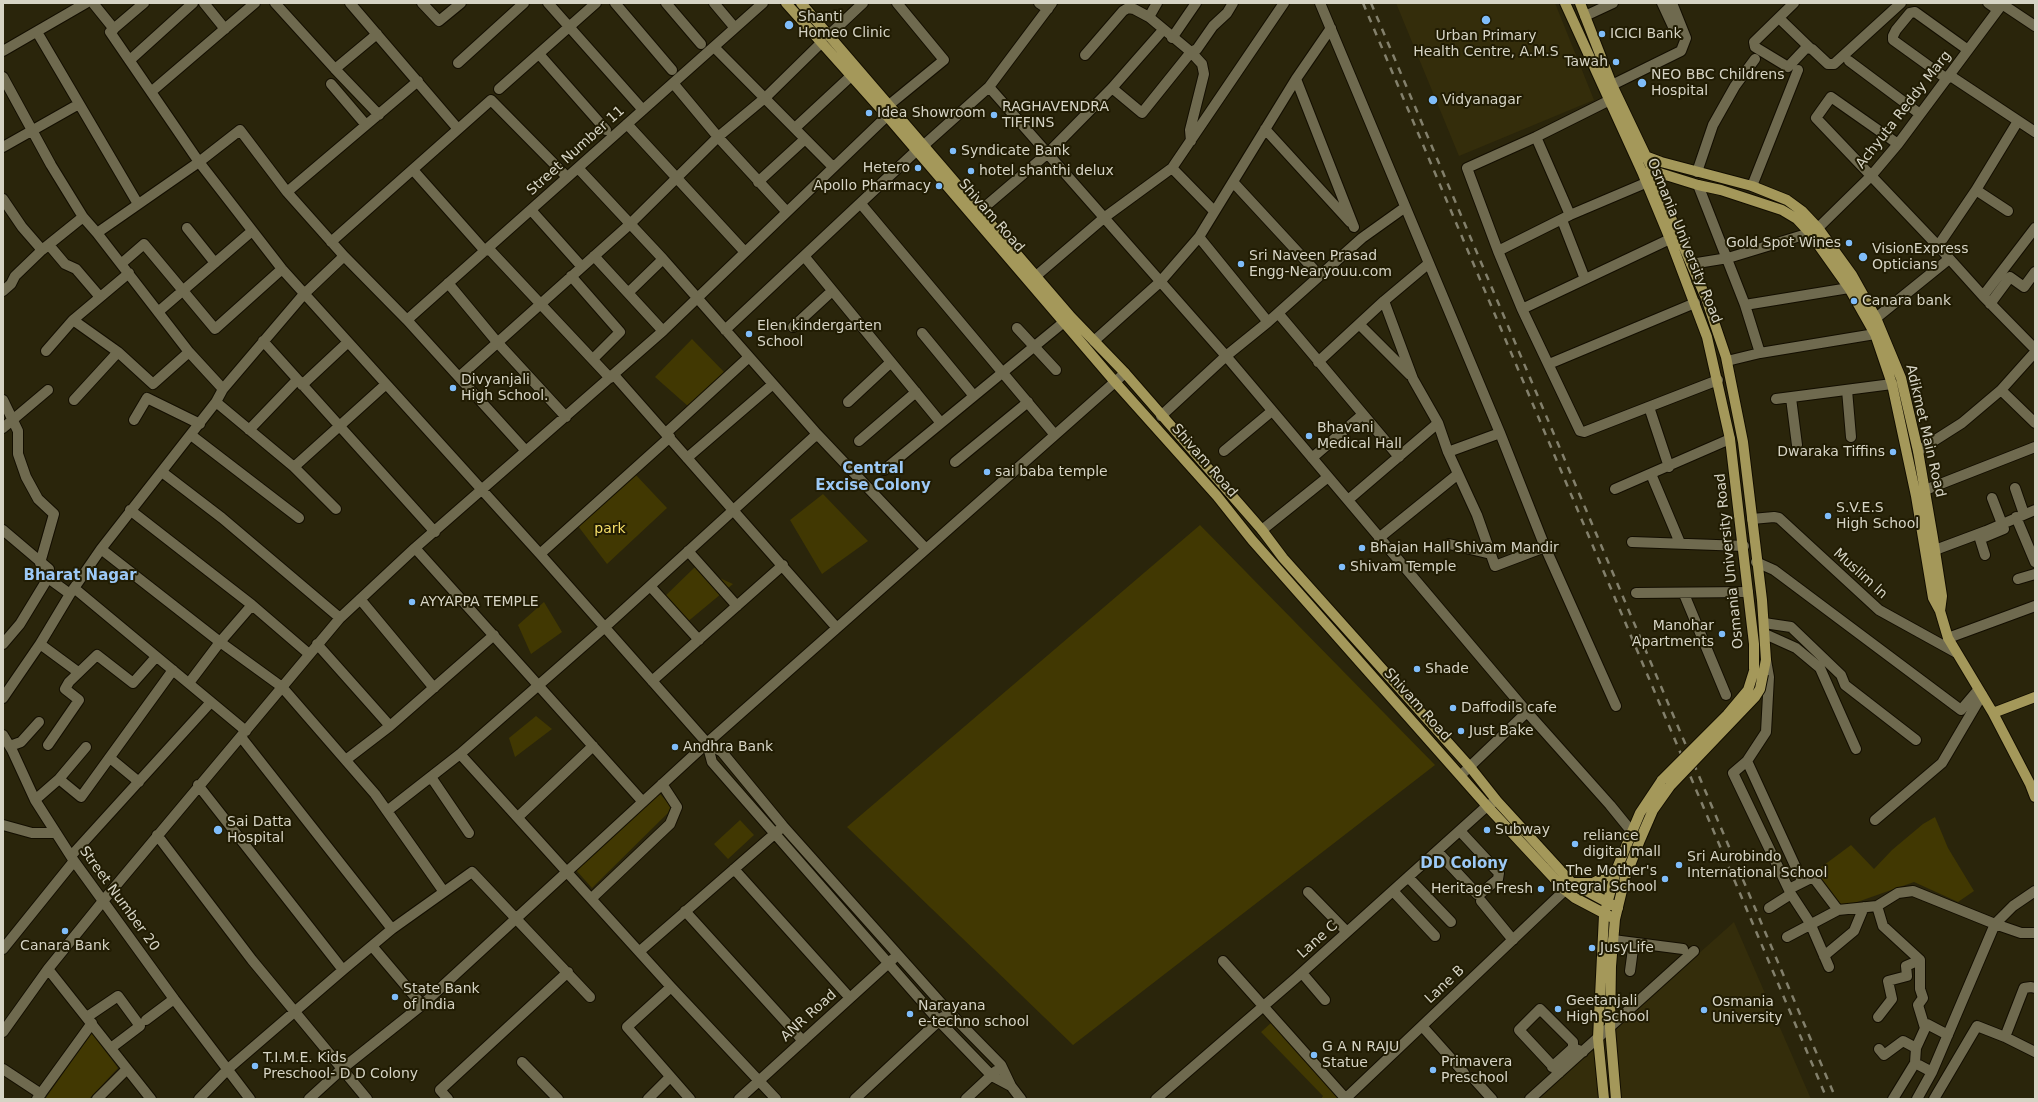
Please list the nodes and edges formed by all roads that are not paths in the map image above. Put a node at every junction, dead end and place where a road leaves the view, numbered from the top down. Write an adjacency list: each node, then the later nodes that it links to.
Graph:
1 (86, 3): 50 (street)
2 (93, 3): 46 (street)
3 (144, 3): 46 (street)
4 (193, 3): 63 (street)
5 (204, 3): 47 (street)
6 (255, 3): 47 (street)
7 (275, 3): 66 (street)
8 (350, 3): 51 (street)
9 (422, 3): 10 (street)
10 (461, 3)
11 (524, 3): 65 (street)
12 (548, 3): 43 (street)
13 (596, 3): 43 (street)
14 (615, 3): 67 (street)
15 (666, 3): 54 (street)
16 (714, 3): 44 (street)
17 (763, 3): 44 (street, Street Number 11)
18 (786, 3): 53 (main road, Shivam Road)
19 (801, 3): 53 (main road, Shivam Road)
20 (863, 3): 53 (street)
21 (897, 3): 84 (street)
22 (1039, 3): 36 (street)
23 (1157, 3): 40 (street)
24 (1196, 3): 52 (street)
25 (1233, 3): 59 (street)
26 (1284, 3): 102 (street)
27 (1320, 3): 45 (street)
28 (1565, 3): 82 (main road, Osmania University Road)
29 (1580, 3): 39 (main road, Osmania University Road)
30 (1613, 3): 39 (street)
31 (1662, 3): 49 (street)
32 (1672, 3): 76 (street)
33 (1794, 3): 41 (street)
34 (1901, 3): 56 (street)
35 (1988, 3): 38 (street)
36 (1050, 6): 77 (street)
37 (1135, 6): 40 (street); 61 (street)
38 (2001, 6): 42 (street); 57 (street, Achyuta Reddy Marg)
39 (1585, 16): 76 (main road, Osmania University Road)
40 (1149, 17): 48 (street)
41 (1779, 18): 56 (street); 56 (street)
42 (2035, 26)
43 (569, 27): 60 (street); 85 (street)
44 (735, 28): 55 (street, Street Number 11)
45 (1331, 28): 72 (street); 129 (street)
46 (114, 29): 63 (street)
47 (224, 29): 80 (street)
48 (1163, 30): 52 (street); 78 (street)
49 (1675, 31)
50 (37, 32): 58 (street); 83 (street)
51 (377, 34): 66 (street); 73 (street)
52 (1172, 38): 59 (street)
53 (825, 40): 69 (main road, Shivam Road); 81 (street); 84 (main road, Shivam Road)
54 (701, 44)
55 (714, 47): 74 (street, Street Number 11); 81 (street)
56 (1810, 48)
57 (1968, 50): 71 (street, Achyuta Reddy Marg); 71 (street)
58 (3, 51)
59 (1191, 52): 78 (street); 102 (street)
60 (539, 54): 79 (street); 96 (street)
61 (1085, 55)
62 (1755, 59): 113 (street)
63 (130, 60): 80 (street)
64 (1848, 61): 86 (street)
65 (458, 64)
66 (335, 69): 87 (street)
67 (672, 70)
68 (1798, 70): 122 (street)
69 (851, 76): 88 (main road, Shivam Road); 92 (street)
70 (3, 77): 93 (street)
71 (1948, 77): 86 (street, Achyuta Reddy Marg); 89 (street)
72 (1296, 79): 95 (street); 139 (street)
73 (418, 81): 87 (street); 94 (street)
74 (673, 83): 85 (street, Street Number 11); 98 (street)
75 (331, 84): 91 (street)
76 (1612, 85): 107 (main road, Osmania University Road)
77 (988, 87): 105 (street); 106 (street)
78 (1112, 88): 106 (street)
79 (499, 89)
80 (151, 92): 108 (street)
81 (766, 97): 92 (street); 98 (street)
82 (1608, 101): 99 (street); 107 (main road, Osmania University Road)
83 (78, 104): 93 (street); 127 (street)
84 (890, 105): 100 (main road, Shivam Road)
85 (643, 110): 90 (street, Street Number 11)
86 (1920, 114): 103 (street, Achyuta Reddy Marg)
87 (379, 115): 91 (street)
88 (887, 116): 100 (main road, Shivam Road); 109 (street)
89 (2018, 121): 97 (street); 123 (street)
90 (627, 124): 110 (street, Street Number 11); 115 (street)
91 (366, 125): 124 (street)
92 (795, 128): 101 (street)
93 (32, 129): 104 (street); 135 (street)
94 (458, 129): 112 (street); 118 (street)
95 (1266, 129): 120 (street); 139 (street)
96 (606, 130)
97 (2034, 130)
98 (718, 136): 115 (street); 119 (street)
99 (1536, 137): 137 (street); 152 (street)
100 (911, 138): 105 (main road, Shivam Road)
101 (805, 139): 109 (street); 119 (street)
102 (1191, 141): 111 (street)
103 (1898, 144): 114 (street, Achyuta Reddy Marg); 114 (street)
104 (3, 147)
105 (920, 149): 128 (street); 134 (main road, Shivam Road); 193 (main road, Shivam Road)
106 (1048, 154): 134 (street); 136 (street)
107 (1641, 158): 113 (main road, Adikmet Main Road); 116 (main road, Osmania University Road)
108 (199, 162): 124 (street); 127 (street); 142 (street)
109 (833, 167): 131 (street)
110 (578, 168): 118 (street, Street Number 11); 138 (street)
111 (1172, 168): 132 (street); 136 (street)
112 (414, 170): 148 (street); 151 (street)
113 (1697, 172): 122 (main road, Adikmet Main Road)
114 (1871, 176): 143 (street, Achyuta Reddy Marg); 149 (street)
115 (677, 177): 138 (street); 153 (street)
116 (1649, 177): 117 (main road, Adikmet Main Road); 125 (main road, Osmania University Road); 137 (street); 147 (main road, Osmania University Road)
117 (1672, 177): 121 (main road, Adikmet Main Road); 125 (main road)
118 (567, 178): 130 (street, Street Number 11)
119 (758, 182): 131 (street)
120 (1233, 182): 132 (street); 168 (street)
121 (1698, 185): 143 (main road, Adikmet Main Road); 157 (street)
122 (1752, 186): 143 (main road, Adikmet Main Road)
123 (1976, 190): 133 (street); 149 (street)
124 (287, 192): 148 (street)
125 (1661, 195): 163 (main road, Osmania University Road)
126 (3, 199): 150 (street)
127 (138, 204): 144 (street)
128 (861, 204): 156 (street); 220 (street)
129 (1404, 208): 146 (street); 162 (street)
130 (531, 210): 151 (street, Street Number 11); 164 (street)
131 (786, 211): 153 (street)
132 (1214, 211): 145 (street)
133 (2008, 211)
134 (980, 212): 170 (main road, Shivam Road)
135 (83, 217): 144 (street); 150 (street)
136 (1105, 217): 170 (street); 172 (street)
137 (1566, 217): 152 (street); 171 (street)
138 (629, 225): 155 (street); 158 (street)
139 (1354, 227): 146 (street)
140 (187, 228): 160 (street)
141 (2035, 228): 182 (street)
142 (252, 231): 160 (street); 165 (street)
143 (1814, 231): 157 (street); 174 (main road, Adikmet Main Road); 190 (main road, Adikmet Main Road)
144 (97, 233): 161 (street)
145 (1199, 237): 172 (street); 194 (street)
146 (1362, 238): 168 (street)
147 (1670, 239): 171 (street); 184 (main road, Osmania University Road)
148 (332, 242): 154 (street)
149 (1938, 246): 159 (street)
150 (45, 248): 175 (street); 180 (street)
151 (487, 249): 173 (street, Street Number 11); 185 (street)
152 (1498, 250): 187 (street)
153 (744, 251): 181 (street)
154 (344, 256): 179 (street); 192 (street)
155 (594, 256): 164 (street); 178 (street)
156 (804, 256): 177 (street); 198 (street)
157 (1728, 258): 163 (street); 186 (street)
158 (663, 259): 178 (street); 181 (street)
159 (1949, 259): 182 (street); 190 (street)
160 (215, 263): 176 (street)
161 (121, 264): 167 (street); 176 (street)
162 (1428, 264): 183 (street); 260 (street)
163 (1691, 264): 215 (main road, Osmania University Road)
164 (582, 267): 169 (street)
165 (282, 269): 176 (street); 179 (street)
166 (2035, 272): 182 (street)
167 (129, 274): 180 (street); 188 (street)
168 (1319, 275): 189 (street)
169 (571, 276): 185 (street); 214 (street)
170 (1036, 276): 203 (main road, Shivam Road)
171 (1586, 279): 187 (street)
172 (1160, 282): 203 (street); 212 (street)
173 (448, 284): 192 (street, Street Number 11); 204 (street)
174 (1849, 288): 186 (street); 201 (main road, Adikmet Main Road)
175 (3, 291)
176 (183, 291): 188 (street)
177 (832, 291): 196 (street); 216 (street)
178 (628, 293): 199 (street)
179 (304, 294): 202 (street); 205 (street)
180 (100, 297): 191 (street)
181 (696, 299): 198 (street); 199 (street)
182 (1986, 300): 211 (street)
183 (1384, 301): 195 (street); 224 (street)
184 (1695, 303): 218 (street); 225 (main road, Osmania University Road)
185 (541, 304): 204 (street); 214 (street)
186 (1745, 305): 210 (street)
187 (1522, 309): 218 (street)
188 (158, 312): 209 (street)
189 (1278, 313): 194 (street); 217 (street)
190 (1876, 318): 272 (main road, Adikmet Main Road)
191 (72, 320): 207 (street); 208 (street)
192 (407, 320): 222 (street)
193 (1064, 322): 206 (street); 227 (main road, Shivam Road)
194 (1268, 322): 212 (street)
195 (1359, 324): 217 (street); 224 (street)
196 (793, 327)
197 (1017, 328): 206 (street)
198 (724, 330): 213 (street)
199 (663, 331): 223 (street)
200 (922, 333): 237 (street)
201 (1875, 334): 210 (street); 230 (main road, Adikmet Main Road)
202 (263, 341): 226 (street); 232 (street)
203 (1094, 341): 221 (main road, Shivam Road)
204 (498, 342): 222 (street); 250 (street)
205 (347, 343): 226 (street); 231 (street)
206 (1035, 347): 219 (street); 220 (street)
207 (46, 351)
208 (118, 352): 228 (street); 241 (street)
209 (190, 352): 228 (street); 232 (street)
210 (1760, 353): 215 (street)
211 (2034, 354): 235 (street)
212 (1226, 356): 247 (street); 249 (street)
213 (749, 357): 229 (street); 263 (street)
214 (593, 359): 223 (street)
215 (1727, 361): 297 (main road, Osmania University Road)
216 (891, 362): 236 (street); 244 (street)
217 (1318, 362): 248 (street)
218 (1548, 364): 246 (street)
219 (1056, 370)
220 (1002, 372): 237 (street); 245 (street)
221 (1125, 373): 227 (street); 249 (main road, Shivam Road)
222 (458, 377): 270 (street)
223 (612, 377): 250 (street); 263 (street)
224 (1413, 379): 254 (street)
225 (1718, 380): 246 (street); 266 (main road, Osmania University Road)
226 (299, 382): 257 (street); 259 (street)
227 (1115, 382): 264 (street); 382 (main road, Shivam Road)
228 (153, 384): 238 (street)
229 (773, 384): 261 (street); 275 (street)
230 (1892, 384): 234 (street); 333 (main road, Adikmet Main Road)
231 (386, 386): 257 (street); 287 (street)
232 (223, 389): 243 (street)
233 (48, 390): 251 (street)
234 (1846, 390): 239 (street); 265 (street)
235 (2002, 390): 255 (street); 272 (street)
236 (916, 392): 253 (street); 267 (street)
237 (974, 396): 253 (street)
238 (147, 398): 252 (street); 256 (street)
239 (1791, 398): 242 (street); 268 (street)
240 (3, 400): 251 (street)
241 (74, 400)
242 (1776, 400)
243 (216, 402): 256 (street); 259 (street)
244 (848, 402)
245 (1028, 402): 264 (street); 277 (street)
246 (1648, 407): 278 (street)
247 (1272, 411): 271 (street); 276 (street)
248 (1362, 415): 274 (street); 276 (street)
249 (1161, 416): 300 (main road, Shivam Road)
250 (566, 417): 270 (street)
251 (13, 419): 258 (street); 319 (street)
252 (134, 420)
253 (941, 423): 280 (street)
254 (1438, 423): 273 (street); 274 (street)
255 (2035, 423)
256 (200, 424): 262 (street)
257 (340, 426): 279 (street); 301 (street)
258 (3, 428)
259 (249, 430): 279 (street)
260 (1500, 433): 273 (street); 308 (street)
261 (816, 434): 293 (street); 311 (street)
262 (191, 435): 281 (street); 296 (street)
263 (668, 435): 275 (street); 314 (street)
264 (1055, 435): 311 (street)
265 (1851, 437)
266 (1730, 439): 278 (street); 307 (main road, Osmania University Road)
267 (859, 441)
268 (1797, 445)
269 (2035, 447): 288 (street)
270 (526, 451): 287 (street)
271 (1224, 451)
272 (1918, 451): 288 (main road, Adikmet Main Road)
273 (1448, 452): 282 (street)
274 (1399, 457): 290 (street)
275 (687, 458): 293 (street)
276 (1312, 458): 284 (street)
277 (955, 462)
278 (1668, 467): 283 (street)
279 (294, 468): 292 (street)
280 (884, 470)
281 (162, 472): 291 (street); 334 (street)
282 (1458, 474): 303 (street); 315 (street)
283 (1651, 474): 286 (street); 305 (street)
284 (1328, 476): 290 (street); 300 (street)
285 (2015, 488): 295 (street)
286 (1615, 489)
287 (482, 490): 301 (street); 314 (street)
288 (1925, 490): 312 (main road, Adikmet Main Road)
289 (1992, 498): 298 (street)
290 (1348, 500): 303 (street)
291 (130, 510): 310 (street); 330 (street)
292 (336, 510)
293 (733, 510): 313 (street); 320 (street)
294 (2035, 510): 295 (street)
295 (2020, 516): 298 (street); 318 (street)
296 (299, 518)
297 (1752, 519): 317 (main road, Osmania University Road); 346 (street, Muslim ln)
298 (2001, 523): 302 (street)
299 (3, 530): 319 (street)
300 (1262, 530): 381 (main road, Shivam Road)
301 (435, 532): 309 (street)
302 (1988, 534): 312 (street); 316 (street)
303 (1379, 538): 364 (street)
304 (1632, 542): 305 (street)
305 (1680, 543): 307 (street)
306 (1449, 544): 315 (street)
307 (1744, 546): 326 (main road, Osmania University Road)
308 (1545, 547): 315 (street); 363 (street)
309 (415, 548): 329 (street); 339 (street)
310 (101, 549): 325 (street); 342 (street)
311 (926, 549): 337 (street)
312 (1935, 550): 333 (main road, Adikmet Main Road)
313 (688, 551): 324 (street); 331 (street)
314 (540, 554): 336 (street)
315 (1491, 554)
316 (1985, 555)
317 (1756, 562): 335 (main road, Osmania University Road); 358 (street)
318 (2035, 562)
319 (40, 563): 322 (street)
320 (783, 565): 331 (street); 337 (street)
321 (2035, 574): 323 (street)
322 (48, 578): 325 (street); 343 (street)
323 (2018, 579)
324 (650, 586): 336 (street); 341 (street)
325 (72, 591): 344 (street); 348 (street)
326 (1748, 592): 328 (street); 352 (main road, Osmania University Road)
327 (1636, 593): 328 (street)
328 (1684, 594): 359 (street)
329 (360, 599): 334 (street); 357 (street)
330 (252, 605): 342 (street); 347 (street)
331 (738, 606): 341 (street)
332 (2035, 606): 340 (street)
333 (1940, 611): 340 (main road, Adikmet Main Road)
334 (340, 618): 345 (street)
335 (1764, 623): 338 (main road, Osmania University Road); 370 (street)
336 (605, 627): 353 (street); 355 (street)
337 (836, 627): 371 (street)
338 (1765, 634): 349 (main road, Osmania University Road); 376 (street)
339 (494, 635): 355 (street); 357 (street)
340 (1948, 638): 346 (main road, Adikmet Main Road)
341 (699, 640): 353 (street)
342 (220, 642): 354 (street); 356 (street)
343 (3, 644)
344 (40, 644): 351 (street); 361 (street)
345 (317, 644): 347 (street); 367 (street)
346 (1955, 652): 358 (main road, Adikmet Main Road)
347 (309, 654): 356 (street)
348 (156, 657): 350 (street); 351 (street)
349 (1766, 660): 352 (main road, Osmania University Road); 380 (street)
350 (173, 670): 354 (street); 378 (street)
351 (78, 672): 372 (street)
352 (1759, 673): 399 (main road, Osmania University Road, bridge); 425 (main road, Osmania University Road, bridge)
353 (652, 681): 371 (street)
354 (188, 683): 362 (street)
355 (538, 685): 374 (street); 377 (street)
356 (282, 687): 369 (street); 379 (street)
357 (434, 688): 367 (street)
358 (1980, 692): 365 (main road, Adikmet Main Road); 396 (street)
359 (1726, 695)
360 (2035, 697): 365 (main road)
361 (3, 698)
362 (211, 702): 369 (street); 385 (street)
363 (1616, 706)
364 (1527, 712): 381 (street); 399 (street)
365 (1993, 714): 386 (main road, Adikmet Main Road)
366 (39, 722): 373 (street)
367 (390, 726): 379 (street)
368 (3, 734): 373 (street, Street Number 20)
369 (243, 734): 388 (street); 435 (street)
370 (1916, 740)
371 (707, 743): 387 (street); 398 (street); 403 (street)
372 (48, 745)
373 (10, 746): 390 (street, Street Number 20)
374 (593, 746): 392 (street); 395 (street)
375 (86, 747): 384 (street)
376 (1856, 749)
377 (460, 754): 383 (street); 395 (street)
378 (110, 758): 384 (street); 385 (street)
379 (347, 759): 394 (street)
380 (1747, 761): 411 (street); 414 (street)
381 (1470, 767): 382 (street); 391 (main road, Shivam Road)
382 (1461, 775): 393 (main road, Shivam Road)
383 (431, 777): 394 (street); 402 (street)
384 (59, 779): 390 (street)
385 (139, 782): 406 (street)
386 (2033, 783): 389 (main road, Adikmet Main Road)
387 (662, 784): 392 (street); 418 (street)
388 (198, 785): 404 (street); 456 (street)
389 (2035, 797)
390 (35, 800): 401 (street, Street Number 20)
391 (1497, 801): 393 (street, Lane C); 412 (main road, Shivam Road)
392 (643, 802): 407 (street)
393 (1487, 806): 400 (street, Lane C); 412 (main road, Shivam Road)
394 (387, 811): 416 (street)
395 (518, 817): 407 (street)
396 (1875, 820)
397 (3, 825): 401 (street)
398 (784, 826): 403 (street); 449 (street)
399 (1634, 827): 409 (main road, Osmania University Road)
400 (1460, 831): 405 (street, Lane C); 405 (street)
401 (56, 833): 406 (street, Street Number 20)
402 (469, 833)
403 (775, 833): 408 (street); 453 (street)
404 (157, 835): 419 (street); 468 (street)
405 (1437, 851): 410 (street, Lane C)
406 (72, 859): 419 (street, Street Number 20); 443 (street)
407 (567, 870): 418 (street); 430 (street)
408 (734, 870): 428 (street); 463 (street)
409 (1616, 871): 412 (main road); 421 (main road, Osmania University Road)
410 (1411, 875): 413 (street, Lane C); 422 (street); 432 (street)
411 (1802, 881): 414 (street); 427 (street)
412 (1569, 887): 421 (main road, Shivam Road); 429 (main road, Shivam Road); 440 (street, Lane B)
413 (1393, 891): 436 (street, Lane C); 438 (street)
414 (1790, 891): 426 (street); 433 (street)
415 (2035, 891): 434 (street)
416 (444, 892): 430 (street); 435 (street)
417 (1308, 892): 436 (street)
418 (592, 898): 446 (street)
419 (103, 901): 455 (street); 464 (street, Street Number 20)
420 (1481, 901): 440 (street)
421 (1606, 902): 425 (main road, Shivam Road); 429 (main road, Osmania University Road)
422 (1443, 906)
423 (1877, 906): 424 (street); 434 (street); 451 (street)
424 (1864, 907): 427 (street); 450 (street)
425 (1618, 908): 431 (main road, Osmania University Road)
426 (1769, 908)
427 (1838, 910): 433 (street)
428 (685, 911): 446 (street); 481 (street)
429 (1604, 915): 431 (main road, Shivam Road); 480 (main road, Osmania University Road)
430 (516, 917): 458 (street); 466 (street)
431 (1615, 919): 441 (main road, Osmania University Road)
432 (1451, 922)
433 (1810, 924): 439 (street); 450 (street)
434 (1995, 924): 437 (street); 478 (street)
435 (392, 929): 442 (street)
436 (1347, 932): 459 (street, Lane C)
437 (2035, 933)
438 (1434, 936)
439 (1787, 937)
440 (1513, 940): 474 (street, Lane B)
441 (1613, 944): 444 (street); 445 (street); 475 (main road, Osmania University Road)
442 (372, 946): 456 (street); 466 (street)
443 (3, 949)
444 (1633, 949): 448 (street); 457 (street)
445 (1682, 949)
446 (640, 951): 460 (street)
447 (1694, 951): 475 (street)
448 (1670, 953)
449 (898, 954): 453 (street, ANR Road); 469 (street)
450 (1824, 956): 454 (street)
451 (1920, 960): 470 (street); 476 (street)
452 (1223, 961): 467 (street)
453 (889, 962): 463 (street, ANR Road); 473 (street)
454 (1829, 967)
455 (48, 969): 471 (street); 477 (street)
456 (343, 970): 468 (street)
457 (1630, 971)
458 (568, 972): 462 (street); 510 (street)
459 (1302, 973): 465 (street); 467 (street, Lane C)
460 (671, 987): 499 (street); 501 (street)
461 (2035, 988): 479 (street)
462 (590, 997)
463 (850, 998): 481 (street, ANR Road)
464 (174, 999): 472 (street); 494 (street, Street Number 20)
465 (1325, 1000)
466 (422, 1005): 491 (street)
467 (1264, 1006): 519 (street, Lane C); 520 (street)
468 (294, 1011): 491 (street); 494 (street)
469 (949, 1012): 473 (street); 490 (street)
470 (1878, 1017)
471 (90, 1020): 482 (street); 482 (street); 503 (street)
472 (146, 1020)
473 (939, 1021): 498 (street); 516 (street)
474 (1422, 1026): 497 (street); 520 (street, Lane B)
475 (1610, 1028): 480 (street); 524 (main road, Osmania University Road)
476 (1925, 1028): 478 (street); 484 (street)
477 (3, 1032)
478 (1948, 1035): 496 (street)
479 (2005, 1037): 487 (street); 527 (street)
480 (1598, 1038): 486 (street); 523 (main road, Osmania University Road)
481 (803, 1041): 501 (street, ANR Road)
482 (111, 1048): 493 (street)
483 (1573, 1048): 486 (street); 495 (street); 495 (street)
484 (1916, 1048): 485 (street); 489 (street)
485 (1879, 1049)
486 (1583, 1052): 495 (street)
487 (2035, 1052)
488 (522, 1062): 511 (street)
489 (1915, 1063): 496 (street); 525 (street)
490 (1001, 1065): 498 (street); 502 (street)
491 (343, 1068): 508 (street); 509 (street)
492 (3, 1069): 503 (street)
493 (127, 1069): 504 (street); 505 (street)
494 (228, 1069): 506 (street); 507 (street, Street Number 20)
495 (1556, 1070): 522 (street)
496 (1932, 1072): 526 (street)
497 (1464, 1073)
498 (992, 1076): 502 (street); 517 (street)
499 (670, 1077): 512 (street); 513 (street)
500 (1473, 1078): 521 (street)
501 (759, 1081): 514 (street, ANR Road); 515 (street)
502 (1010, 1086): 518 (street)
503 (39, 1097)
504 (97, 1099)
505 (151, 1099)
506 (199, 1099)
507 (250, 1099)
508 (309, 1099)
509 (368, 1099)
510 (448, 1099)
511 (558, 1099)
512 (648, 1099)
513 (690, 1099)
514 (739, 1099)
515 (776, 1099)
516 (855, 1099)
517 (966, 1099)
518 (1021, 1099)
519 (1156, 1099)
520 (1345, 1099)
521 (1492, 1099)
522 (1530, 1099)
523 (1604, 1099)
524 (1616, 1099)
525 (1894, 1099)
526 (1917, 1099)
527 (1934, 1099)

